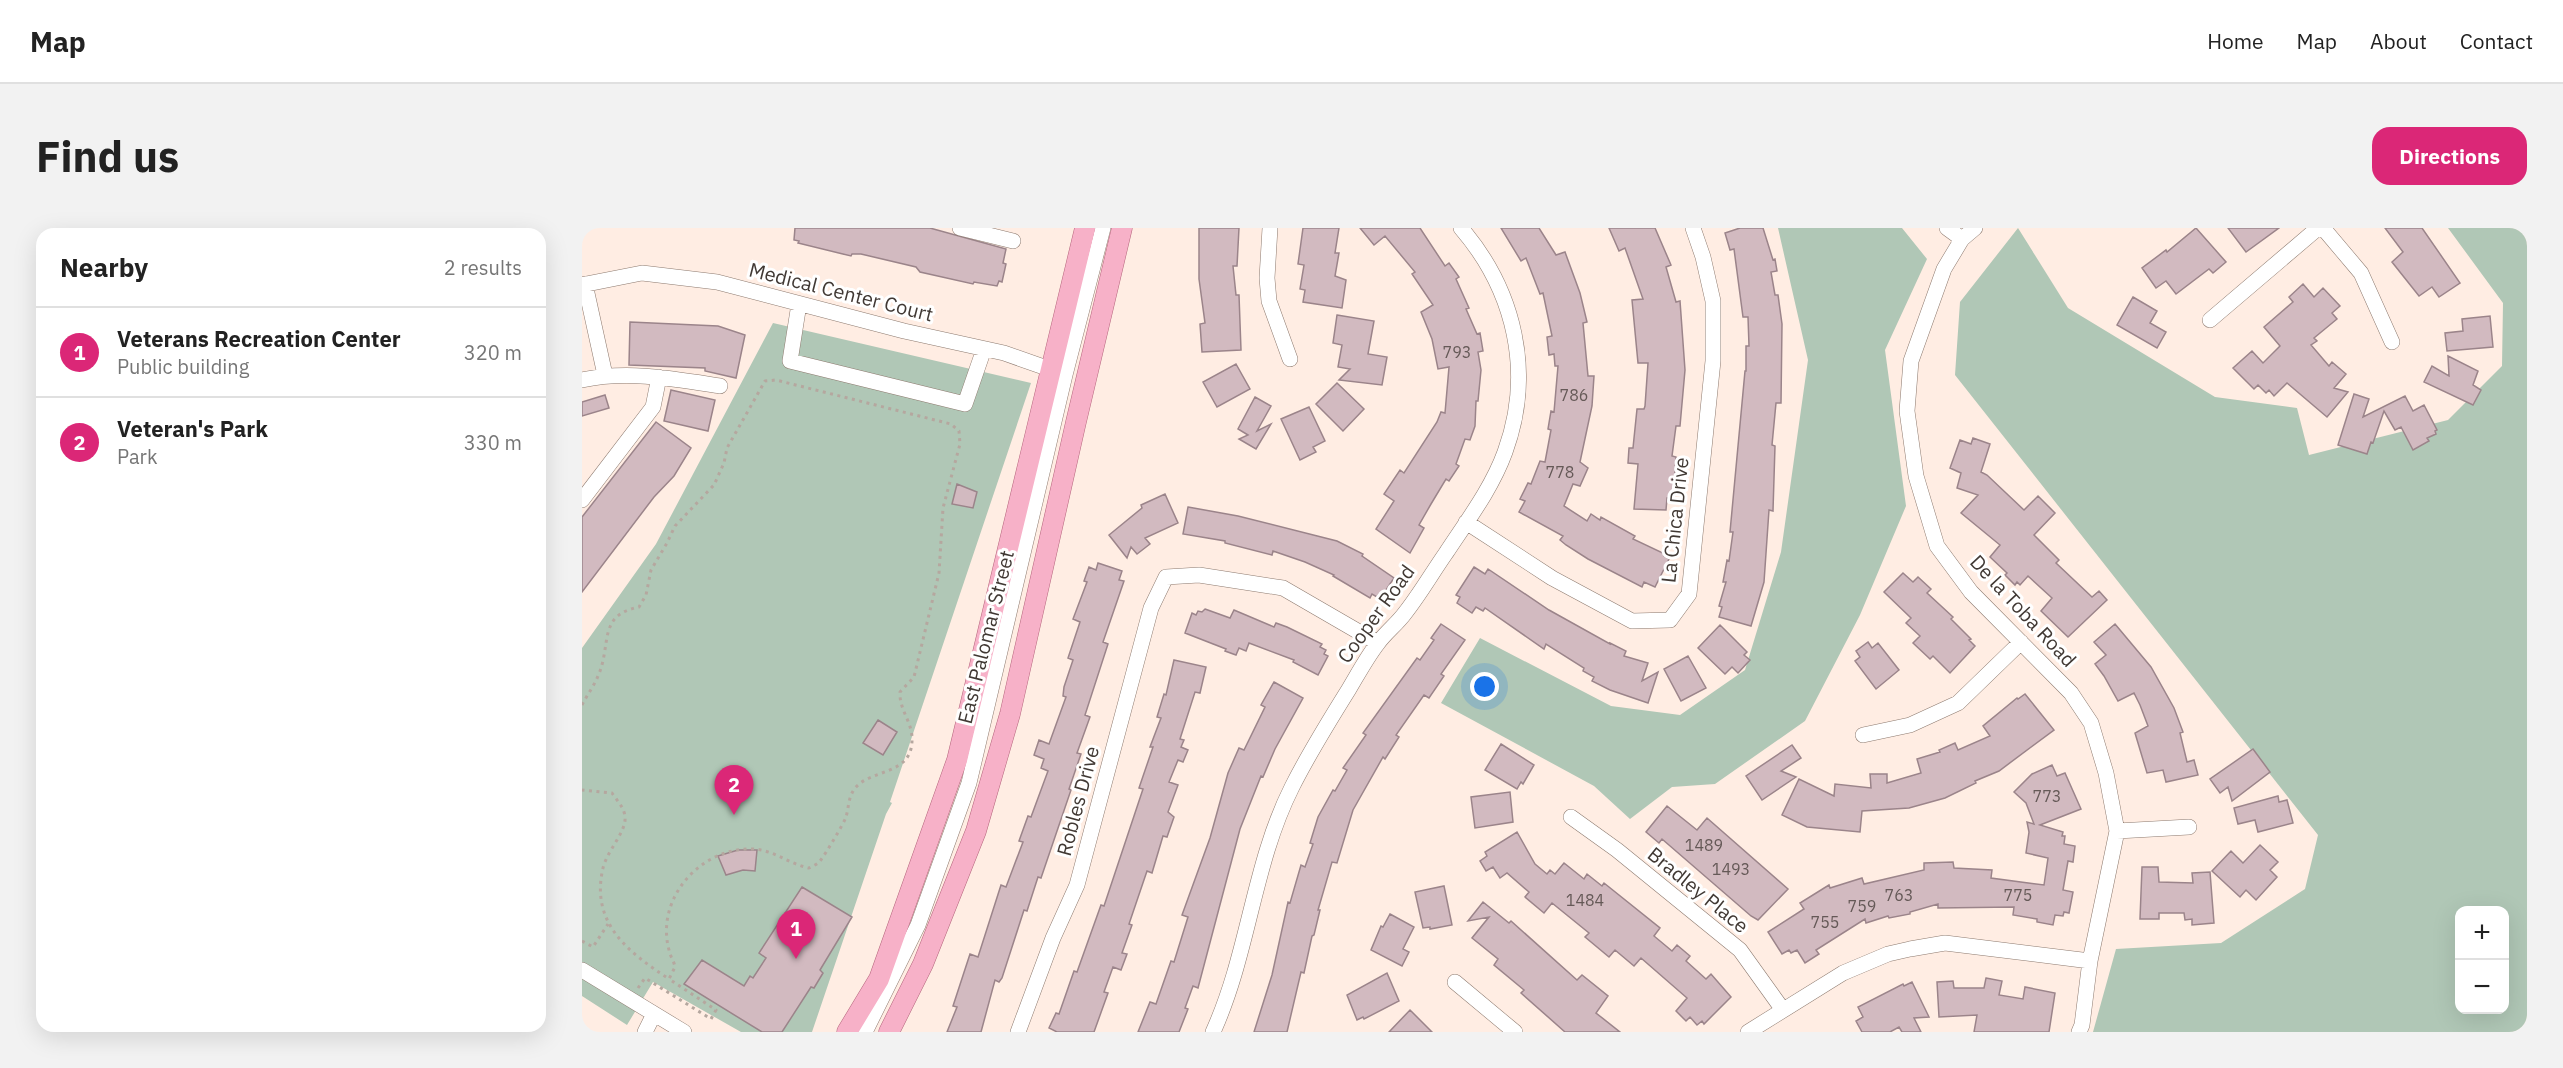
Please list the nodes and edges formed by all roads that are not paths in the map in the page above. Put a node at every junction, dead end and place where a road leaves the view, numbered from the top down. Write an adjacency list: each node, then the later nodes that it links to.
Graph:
1 (962, 228): 12 (street)
2 (1085, 228): 19 (main road, East Palomar Street)
3 (1103, 228): 19 (street)
4 (1122, 228): 23 (main road, East Palomar Street)
5 (1270, 228): 18 (street)
6 (1461, 228): 26 (street, Cooper Road)
7 (1693, 228): 26 (street, La Chica Drive)
8 (1947, 228): 11 (street)
9 (1975, 228): 11 (street, De la Toba Road)
10 (2320, 228): 15 (street); 16 (street)
11 (1962, 239): 28 (street, De la Toba Road)
12 (1013, 241)
13 (583, 284): 14 (street, Medical Center Court); 20 (street)
14 (799, 304): 17 (street, Medical Center Court); 17 (street)
15 (2210, 320)
16 (2392, 342)
17 (984, 349): 19 (street, Medical Center Court)
18 (1290, 359)
19 (1058, 372): 23 (street, Medical Center Court); 40 (main road, East Palomar Street); 41 (street)
20 (605, 375): 21 (street); 22 (street)
21 (659, 377): 24 (street); 25 (street)
22 (582, 380)
23 (1086, 382): 42 (main road, East Palomar Street)
24 (720, 386)
25 (582, 500)
26 (1466, 522): 27 (street, Cooper Road)
27 (1378, 642): 43 (street, Robles Drive); 44 (street, Cooper Road)
28 (2021, 642): 29 (street); 32 (street, De la Toba Road)
29 (1863, 735)
30 (1571, 817): 36 (street, Bradley Place)
31 (2189, 827): 32 (street)
32 (2117, 831): 33 (street, De la Toba Road)
33 (2090, 961): 36 (street); 47 (street, De la Toba Road)
34 (582, 970): 37 (street)
35 (1455, 982): 45 (street)
36 (1783, 1010): 46 (street)
37 (654, 1014): 38 (street); 39 (street)
38 (645, 1032)
39 (684, 1032)
40 (847, 1032)
41 (865, 1032)
42 (889, 1032)
43 (1018, 1032)
44 (1213, 1032)
45 (1515, 1032)
46 (1748, 1032)
47 (2079, 1032)

